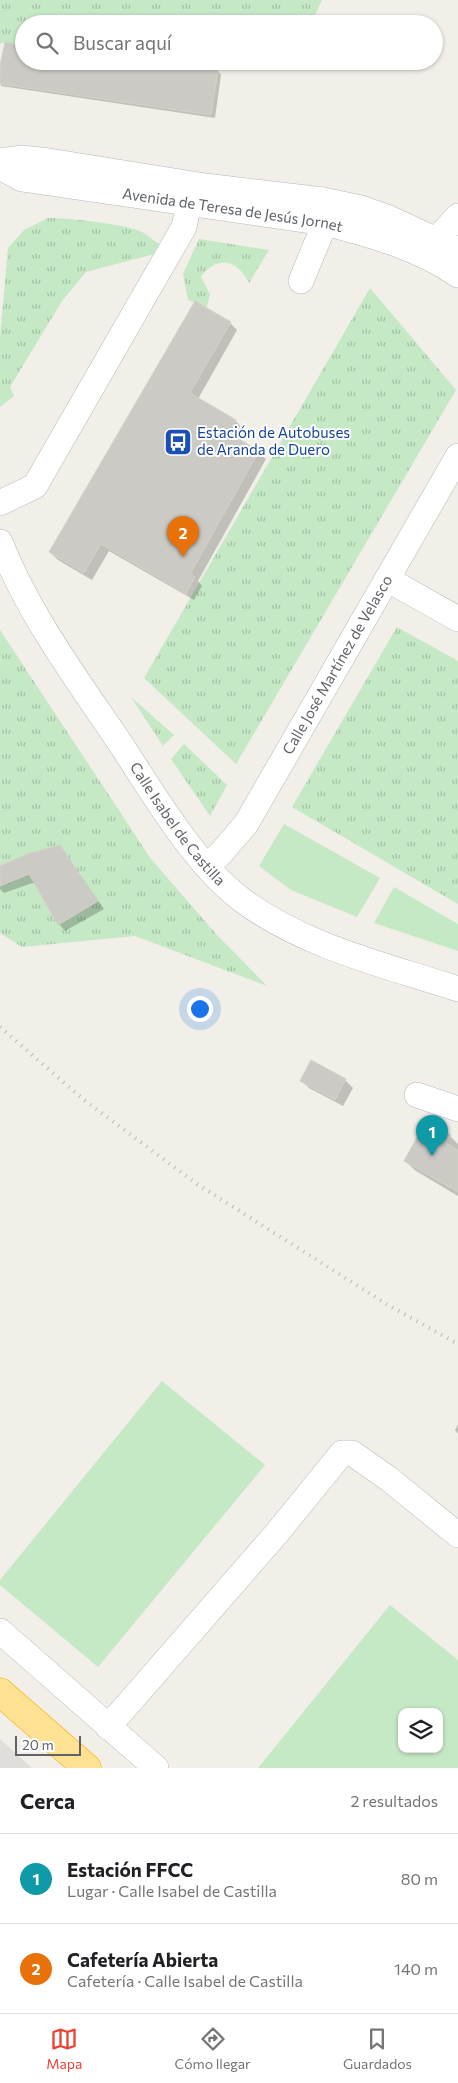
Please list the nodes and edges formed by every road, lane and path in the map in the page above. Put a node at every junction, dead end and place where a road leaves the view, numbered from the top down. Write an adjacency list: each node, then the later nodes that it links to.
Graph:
1 (0, 161): 6 (street, Avenida de Teresa de Jesús Jornet)
2 (0, 167): 3 (street, Avenida de Teresa de Jesús Jornet)
3 (189, 204): 5 (street, Avenida de Teresa de Jesús Jornet); 10 (street)
4 (458, 216): 6 (street)
5 (325, 223): 7 (street, Avenida de Teresa de Jesús Jornet); 8 (street)
6 (448, 244)
7 (458, 275)
8 (301, 281)
9 (458, 456): 12 (street, Calle José Martínez de Velasco)
10 (0, 503)
11 (0, 542): 14 (street, Calle Isabel de Castilla)
12 (387, 579): 13 (street); 14 (street, Calle José Martínez de Velasco)
13 (458, 619)
14 (207, 866): 15 (street, Calle Isabel de Castilla)
15 (458, 989)
16 (417, 1095): 17 (street)
17 (458, 1109)
18 (458, 1535): 21 (street)
19 (0, 1631): 21 (street)
20 (0, 1692): 22 (highway)
21 (108, 1727): 23 (street)
22 (87, 1768)
23 (156, 1768)

